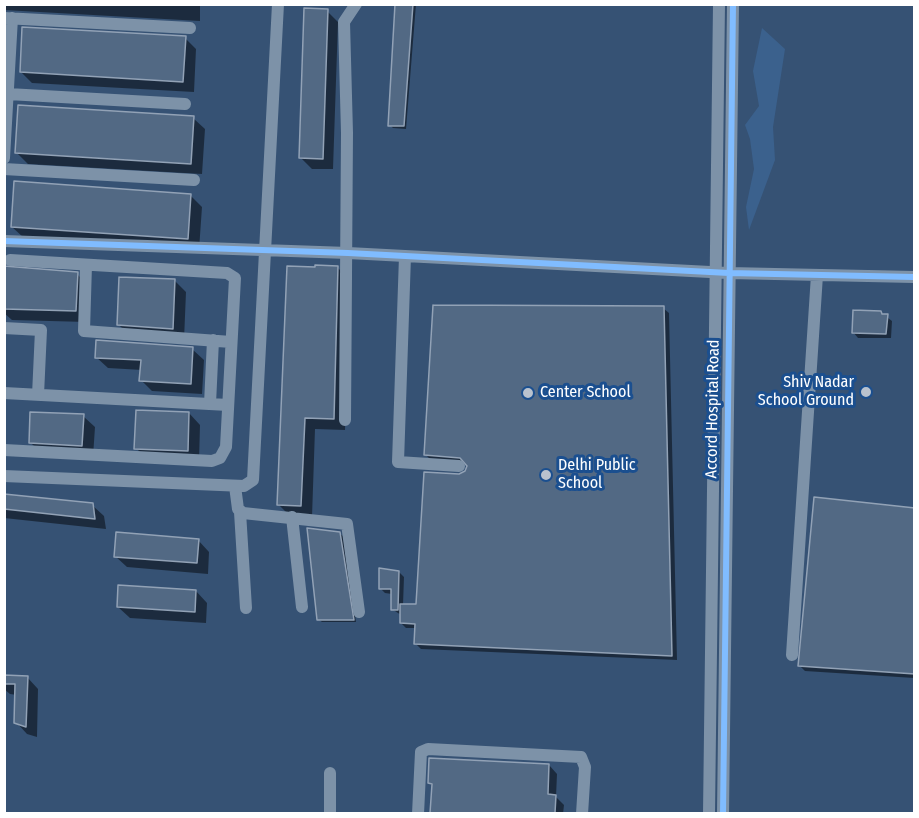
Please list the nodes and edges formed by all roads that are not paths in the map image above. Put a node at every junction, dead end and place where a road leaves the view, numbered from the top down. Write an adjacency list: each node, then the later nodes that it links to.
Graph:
1 (278, 4): 13 (street)
2 (356, 4): 14 (street)
3 (719, 4): 18 (street)
4 (733, 4): 18 (street, Accord Hospital Road)
5 (8, 18): 6 (street); 7 (street)
6 (190, 28)
7 (8, 94): 8 (street); 9 (street)
8 (185, 104)
9 (4, 158)
10 (4, 169): 11 (street)
11 (194, 180)
12 (4, 241): 13 (street)
13 (266, 250): 14 (street); 32 (street)
14 (348, 253): 15 (street); 28 (street)
15 (405, 256): 18 (street); 30 (street)
16 (10, 260): 17 (street)
17 (86, 265): 22 (street); 23 (street)
18 (722, 273): 19 (street); 43 (street); 44 (street, Accord Hospital Road)
19 (817, 275): 20 (street); 38 (street)
20 (915, 277)
21 (4, 328): 25 (street)
22 (213, 340): 23 (street); 26 (street)
23 (231, 342): 27 (street)
24 (4, 393): 25 (street)
25 (38, 394): 26 (street)
26 (210, 404): 27 (street)
27 (228, 405): 29 (street)
28 (345, 420)
29 (4, 450)
30 (459, 466)
31 (4, 476): 32 (street)
32 (235, 486): 33 (street)
33 (240, 512): 34 (street); 36 (street)
34 (292, 517): 35 (street); 37 (street)
35 (302, 607)
36 (246, 608)
37 (359, 612)
38 (792, 655)
39 (330, 773): 40 (street)
40 (330, 813)
41 (418, 813): 42 (street)
42 (582, 813)
43 (709, 813)
44 (723, 813)

